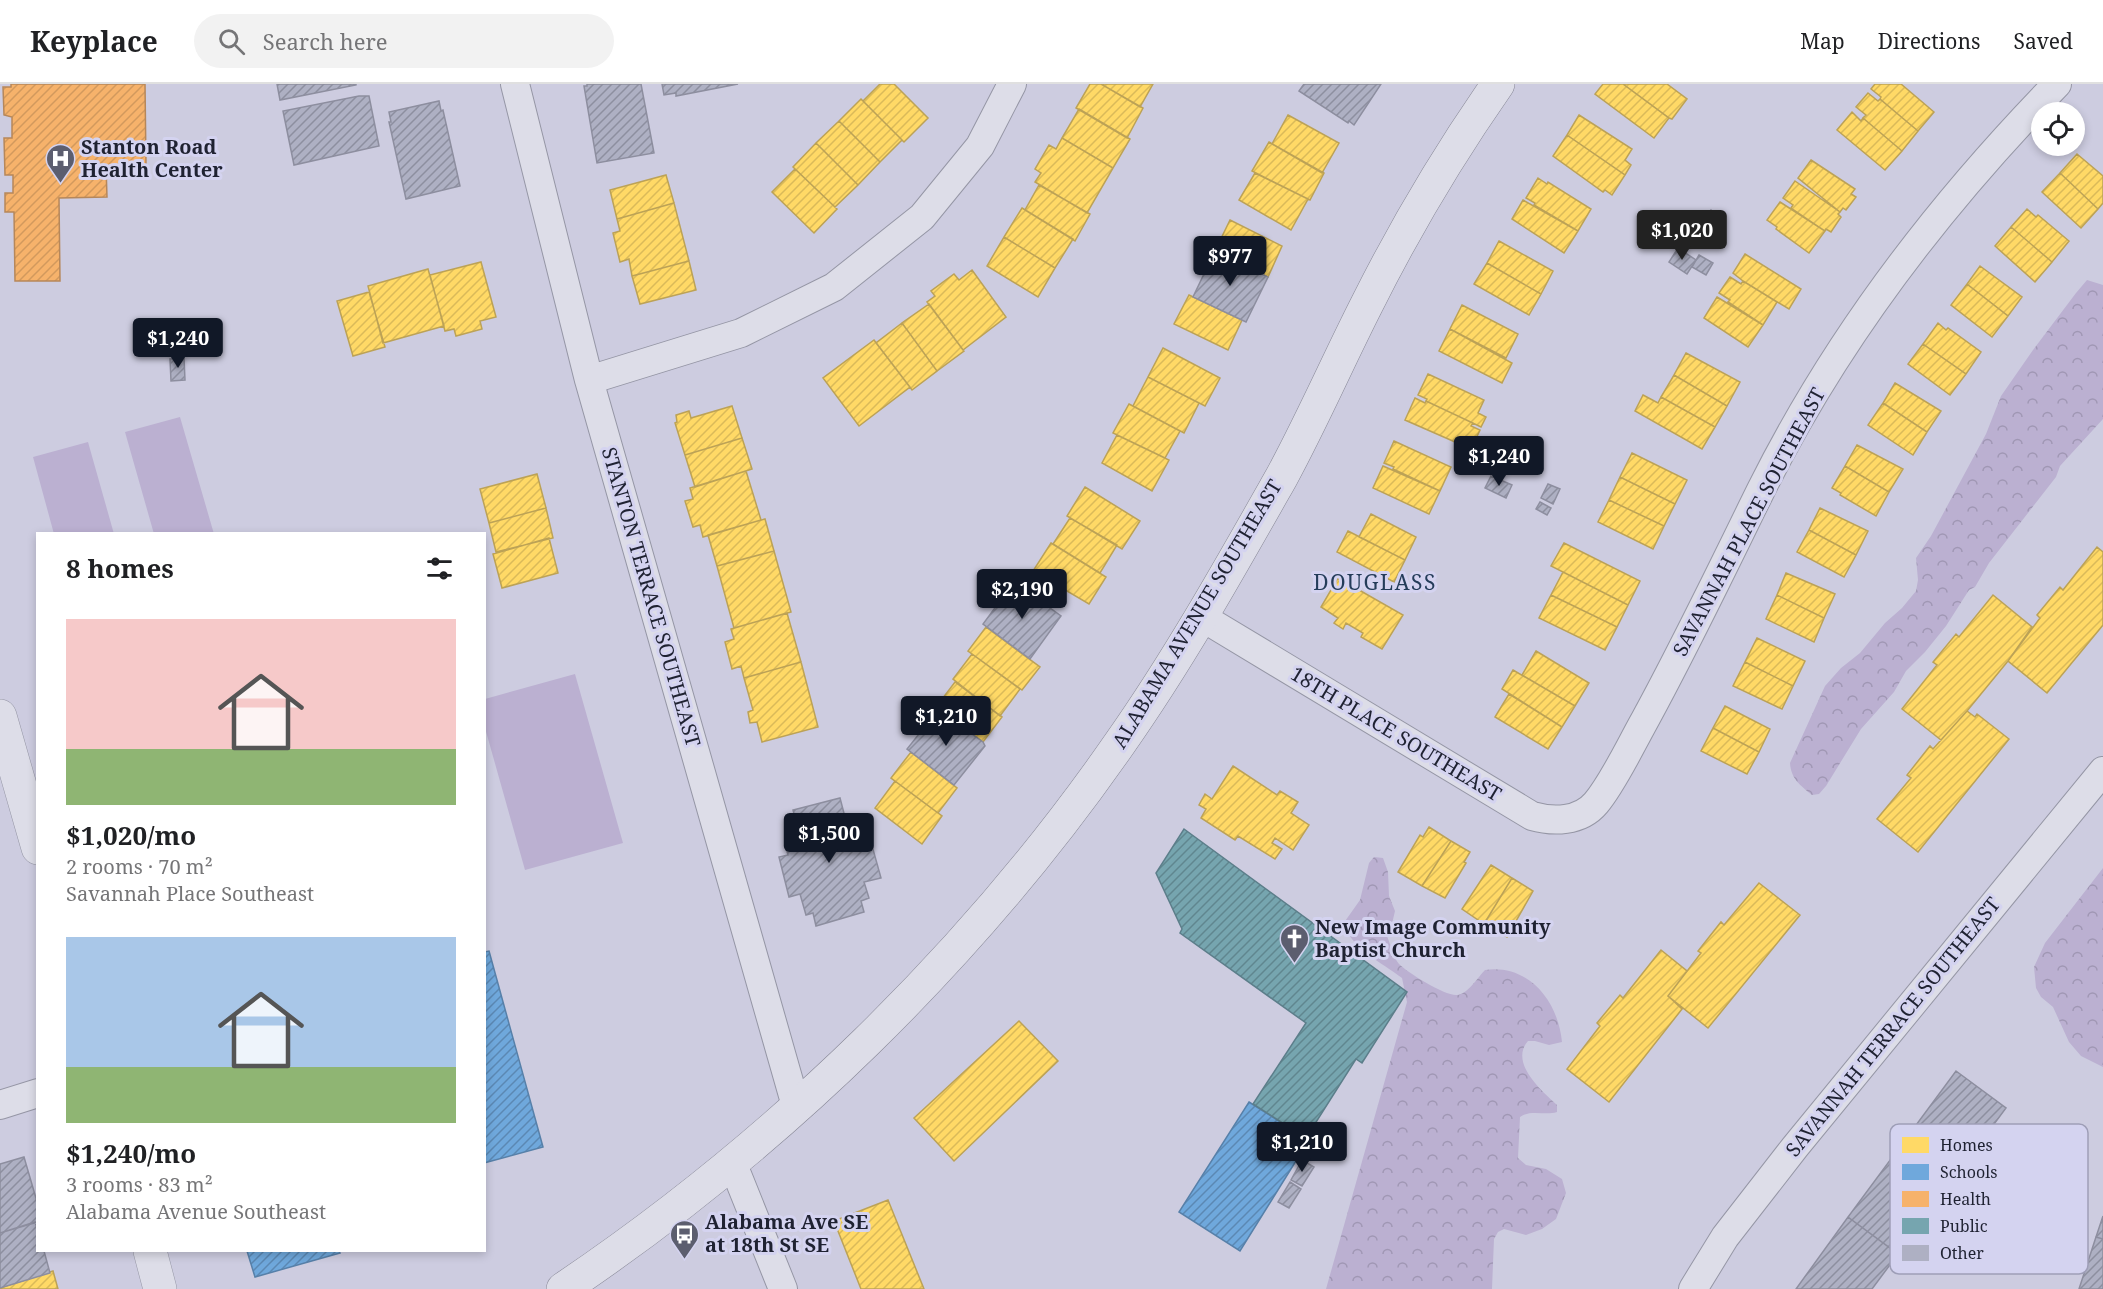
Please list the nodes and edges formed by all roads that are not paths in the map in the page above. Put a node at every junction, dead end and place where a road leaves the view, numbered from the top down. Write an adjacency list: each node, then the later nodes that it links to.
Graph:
1 (515, 84): 5 (street, STANTON TERRACE SOUTHEAST)
2 (1012, 84): 5 (street)
3 (1498, 84): 6 (main road, ALABAMA AVENUE SOUTHEAST)
4 (2057, 84): 9 (street, SAVANNAH PLACE SOUTHEAST)
5 (588, 380): 13 (street, STANTON TERRACE SOUTHEAST)
6 (1200, 616): 9 (street, 18TH PLACE SOUTHEAST); 13 (main road, ALABAMA AVENUE SOUTHEAST)
7 (0, 716): 10 (main road)
8 (2103, 771): 19 (street, SAVANNAH TERRACE SOUTHEAST)
9 (1596, 804)
10 (36, 841)
11 (36, 1094): 12 (street)
12 (0, 1105)
13 (796, 1106): 14 (main road, ALABAMA AVENUE SOUTHEAST)
14 (732, 1162): 17 (main road, ALABAMA AVENUE SOUTHEAST); 18 (street)
15 (150, 1252): 16 (main road)
16 (160, 1289)
17 (563, 1289)
18 (783, 1289)
19 (1693, 1289)

